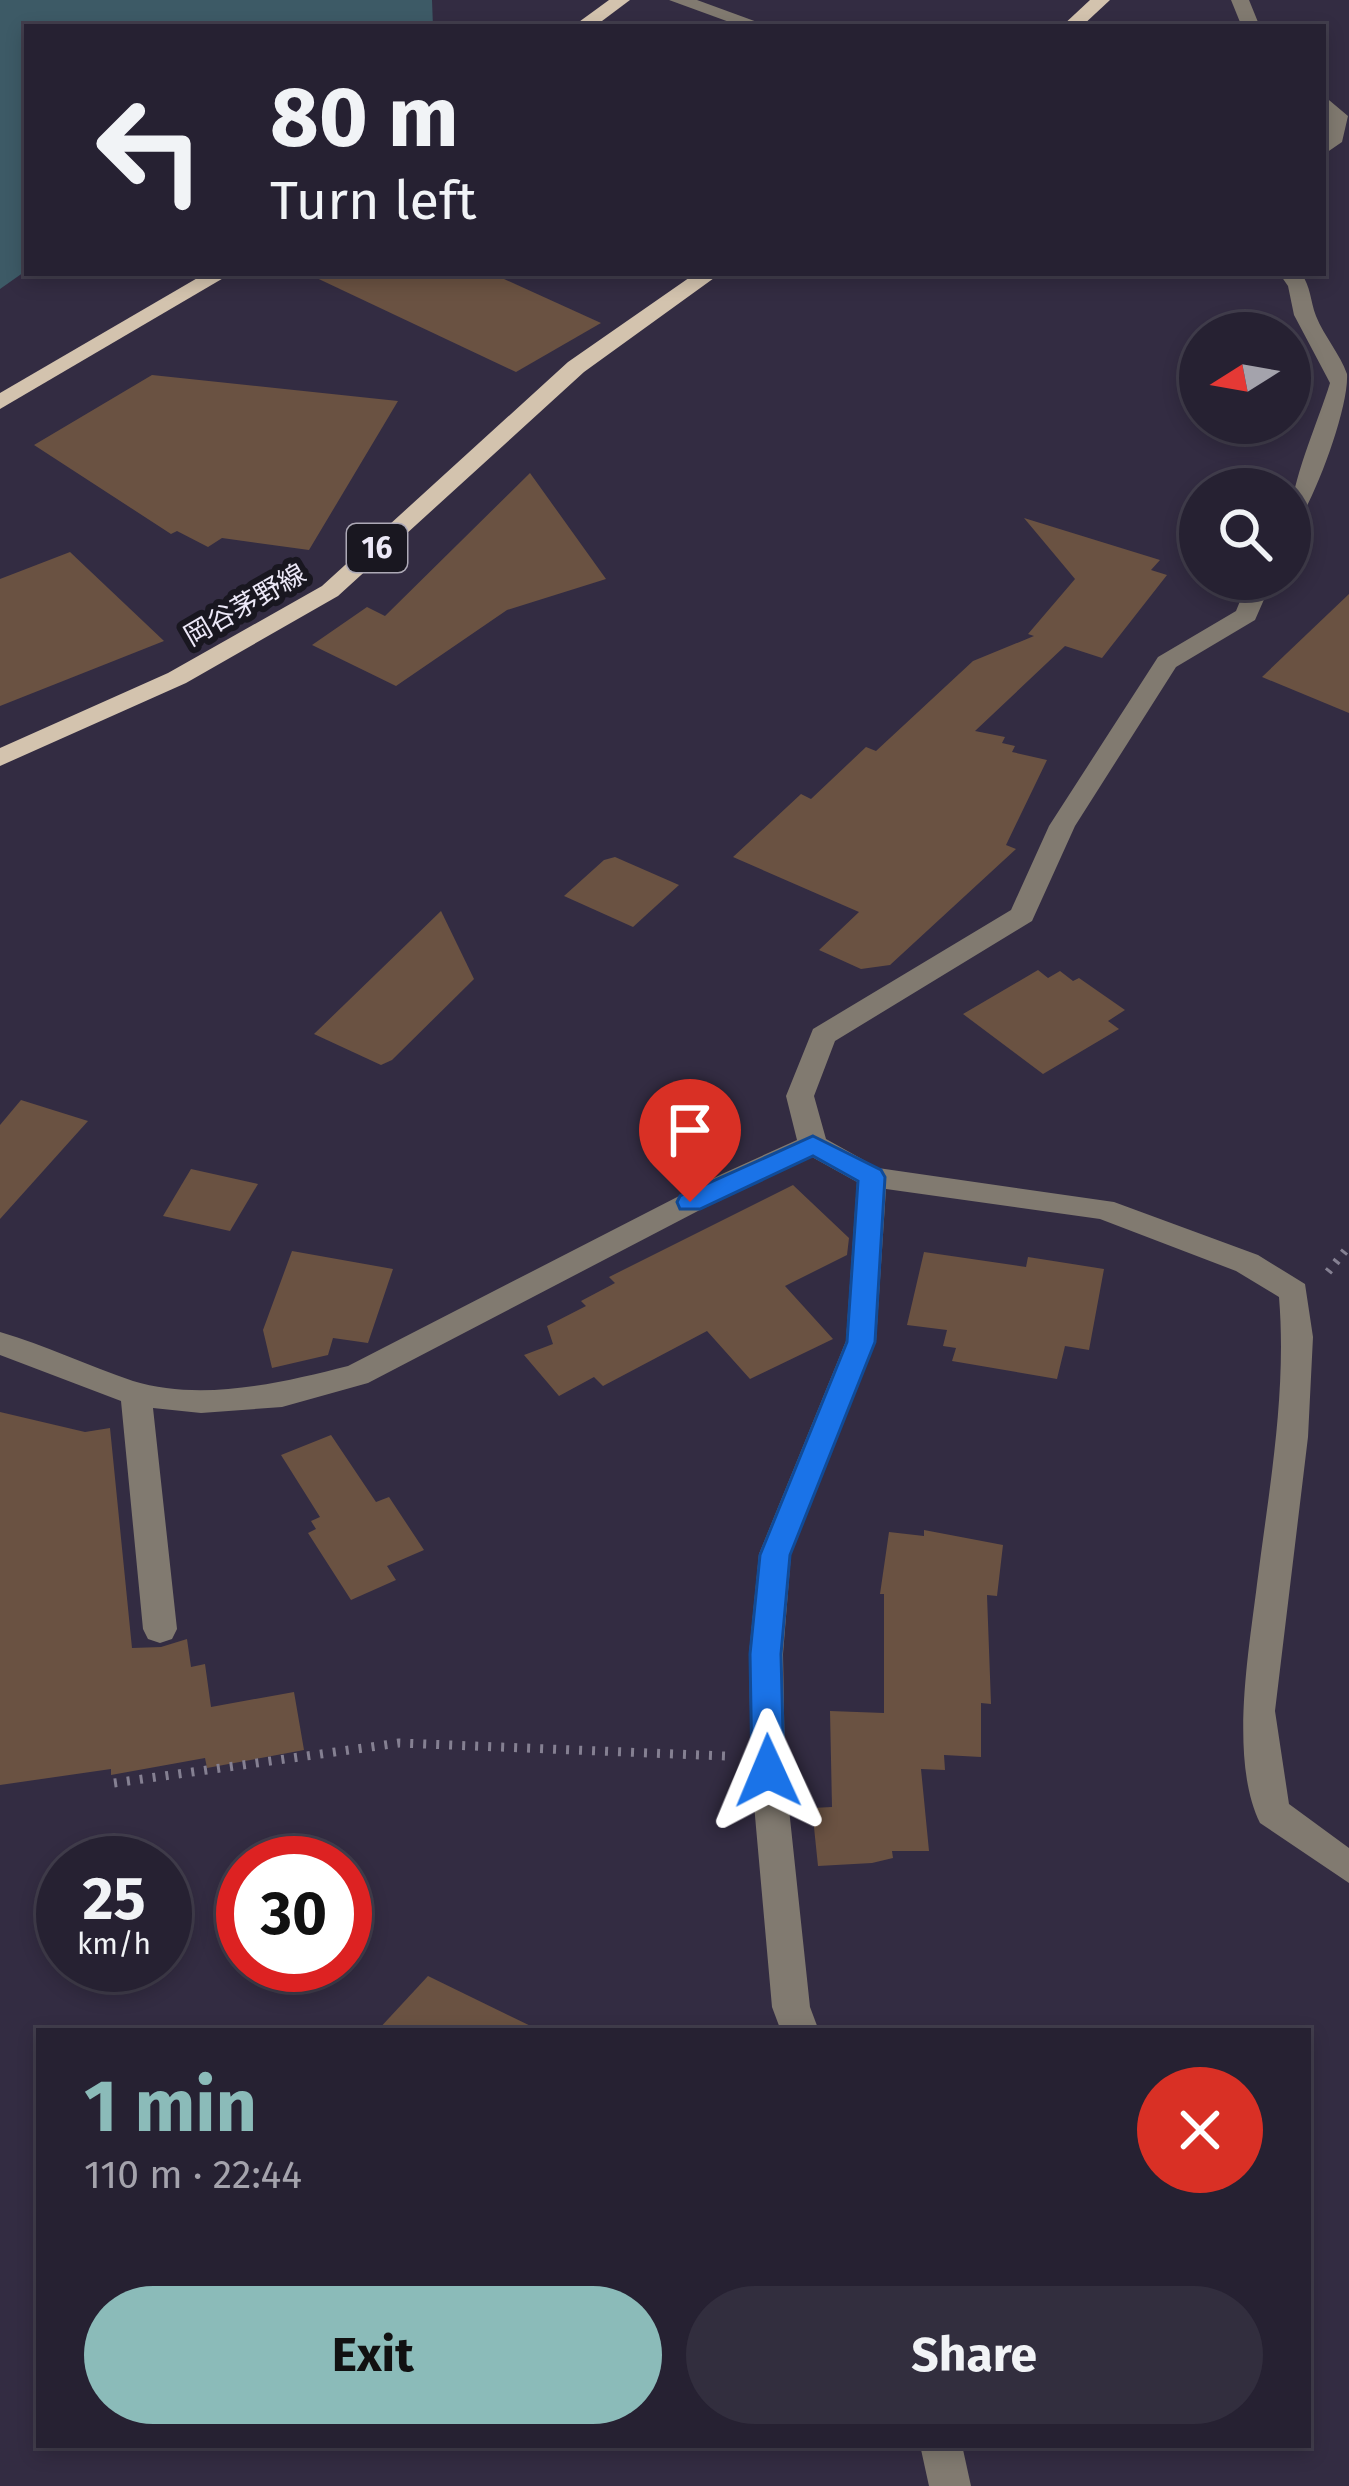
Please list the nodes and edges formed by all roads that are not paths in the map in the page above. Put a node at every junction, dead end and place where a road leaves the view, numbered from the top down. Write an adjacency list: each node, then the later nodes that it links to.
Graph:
1 (621, 0): 4 (main road)
2 (678, 0): 5 (street)
3 (1101, 0): 6 (main road)
4 (585, 24)
5 (752, 24)
6 (1073, 24)
7 (1326, 103): 8 (street)
8 (1326, 147)
9 (216, 276): 12 (main road)
10 (706, 276): 15 (main road, 岡谷茅野線 / 16)
11 (1292, 276): 13 (street)
12 (0, 402)
13 (1311, 482)
14 (1252, 600): 16 (street)
15 (0, 758)
16 (813, 1145): 17 (street); 19 (street)
17 (872, 1177): 21 (street); 22 (street)
18 (0, 1343): 19 (street)
19 (136, 1394): 20 (street)
20 (160, 1629)
21 (1349, 1868)
22 (799, 2028)
23 (942, 2448): 24 (street)
24 (950, 2486)

